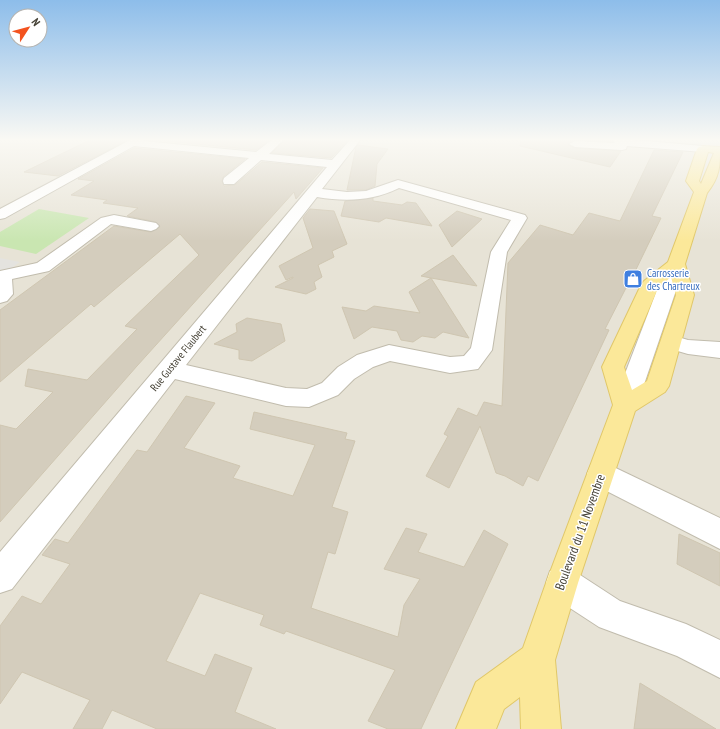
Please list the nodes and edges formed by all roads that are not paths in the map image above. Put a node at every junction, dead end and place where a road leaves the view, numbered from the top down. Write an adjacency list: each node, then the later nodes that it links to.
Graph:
1 (76, 173): 9 (street)
2 (239, 173): 6 (street)
3 (329, 173): 7 (street, Rue Gustave Flaubert)
4 (695, 173): 8 (main road)
5 (714, 173): 8 (main road)
6 (229, 181)
7 (313, 192): 15 (street, Rue Gustave Flaubert); 15 (street)
8 (700, 192): 11 (main road)
9 (0, 215)
10 (151, 226): 12 (street)
11 (676, 264): 13 (main road); 16 (street)
12 (0, 297)
13 (671, 342): 14 (street); 16 (main road)
14 (720, 350)
15 (169, 369): 19 (street, Rue Gustave Flaubert)
16 (625, 405): 17 (main road, Boulevard du 11 Novembre)
17 (601, 474): 18 (street); 20 (main road, Boulevard du 11 Novembre)
18 (720, 534)
19 (0, 577)
20 (562, 583): 21 (main road, Boulevard du 11 Novembre); 22 (street)
21 (537, 660): 23 (main road); 24 (main road, Boulevard du 11 Novembre)
22 (720, 660)
23 (476, 729)
24 (541, 729)

